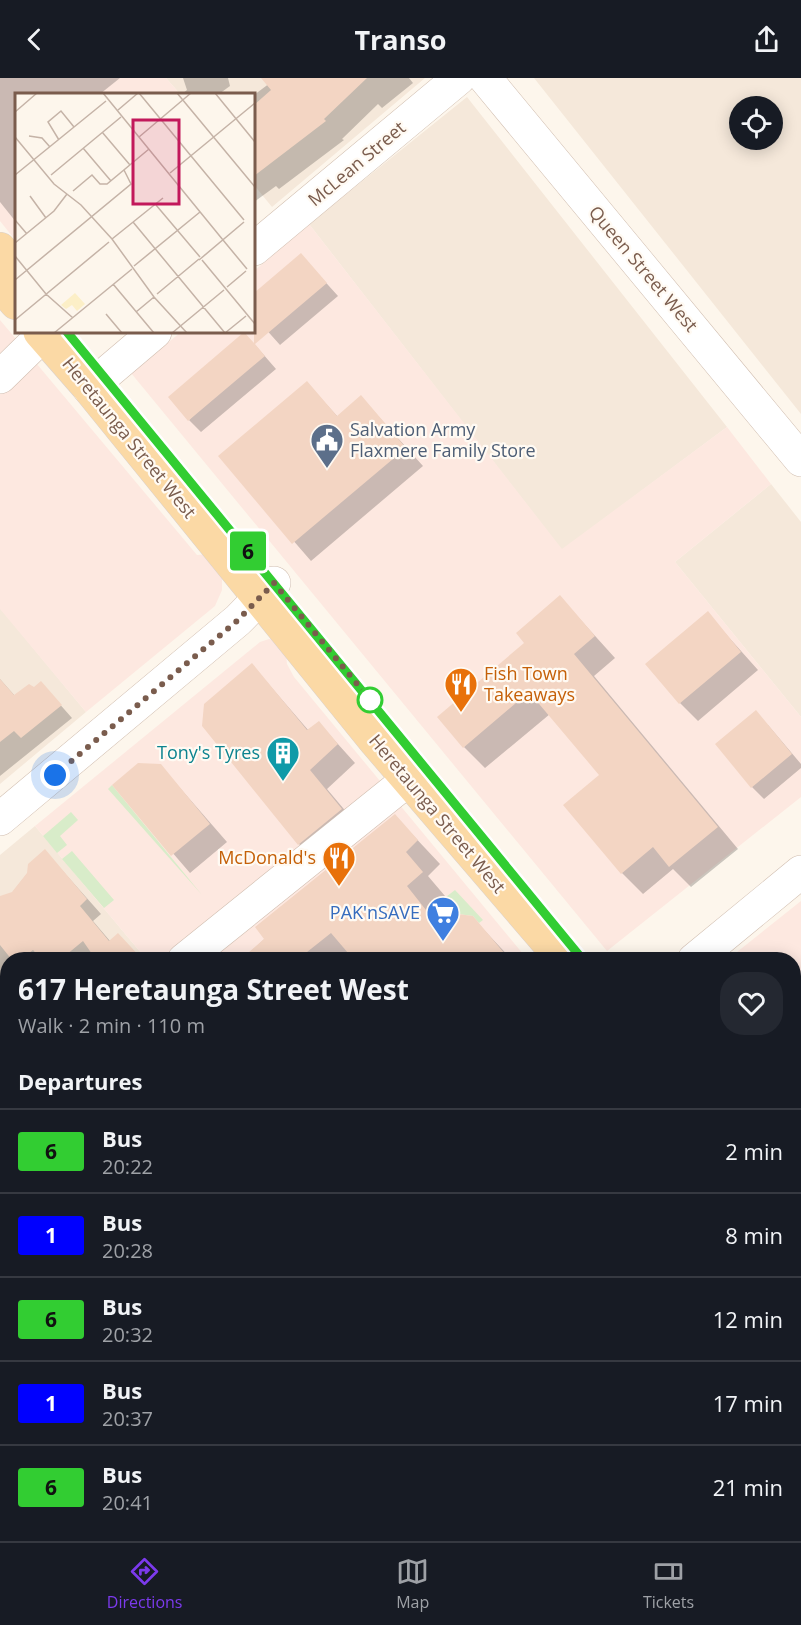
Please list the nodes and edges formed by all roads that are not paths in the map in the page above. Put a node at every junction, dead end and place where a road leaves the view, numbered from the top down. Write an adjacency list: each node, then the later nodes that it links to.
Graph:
1 (459, 78): 3 (street, McLean Street)
2 (485, 78): 12 (street, Queen Street West)
3 (255, 248)
4 (0, 249): 5 (main road)
5 (15, 268)
6 (0, 283): 7 (main road)
7 (15, 302)
8 (50, 333): 10 (street); 11 (main road, Heretaunga Street West)
9 (154, 333): 11 (street)
10 (0, 377)
11 (96, 381): 13 (main road, Heretaunga Street West)
12 (801, 460)
13 (267, 591): 14 (main road, Heretaunga Street West); 15 (street); 19 (main road, Heretaunga Street West)
14 (409, 779): 17 (street); 18 (main road, Heretaunga Street West)
15 (0, 819)
16 (801, 872): 20 (street)
17 (194, 952)
18 (556, 952)
19 (576, 952)
20 (704, 952)

